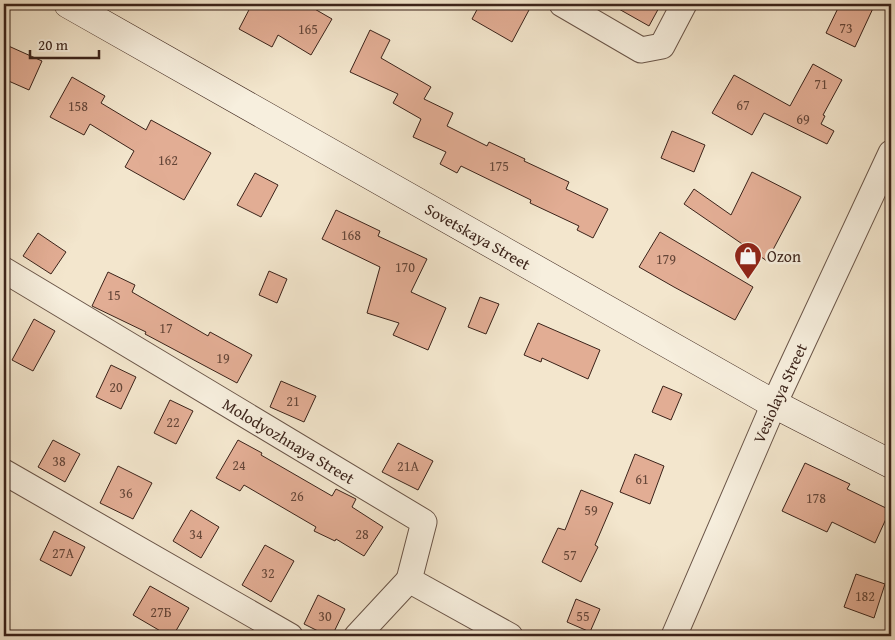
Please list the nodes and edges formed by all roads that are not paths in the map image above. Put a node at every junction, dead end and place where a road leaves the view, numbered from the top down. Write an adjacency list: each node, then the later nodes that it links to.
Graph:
1 (68, 4): 6 (main road, Sovetskaya Street)
2 (562, 4): 3 (street)
3 (684, 4)
4 (891, 153): 6 (street, Vesiolaya Street)
5 (4, 270): 9 (street, Molodyozhnaya Street)
6 (774, 404): 7 (main road, Sovetskaya Street); 13 (street, Vesiolaya Street)
7 (891, 464)
8 (4, 472): 10 (street)
9 (409, 580): 11 (street); 12 (street)
10 (290, 636)
11 (357, 636)
12 (510, 636)
13 (674, 636)

